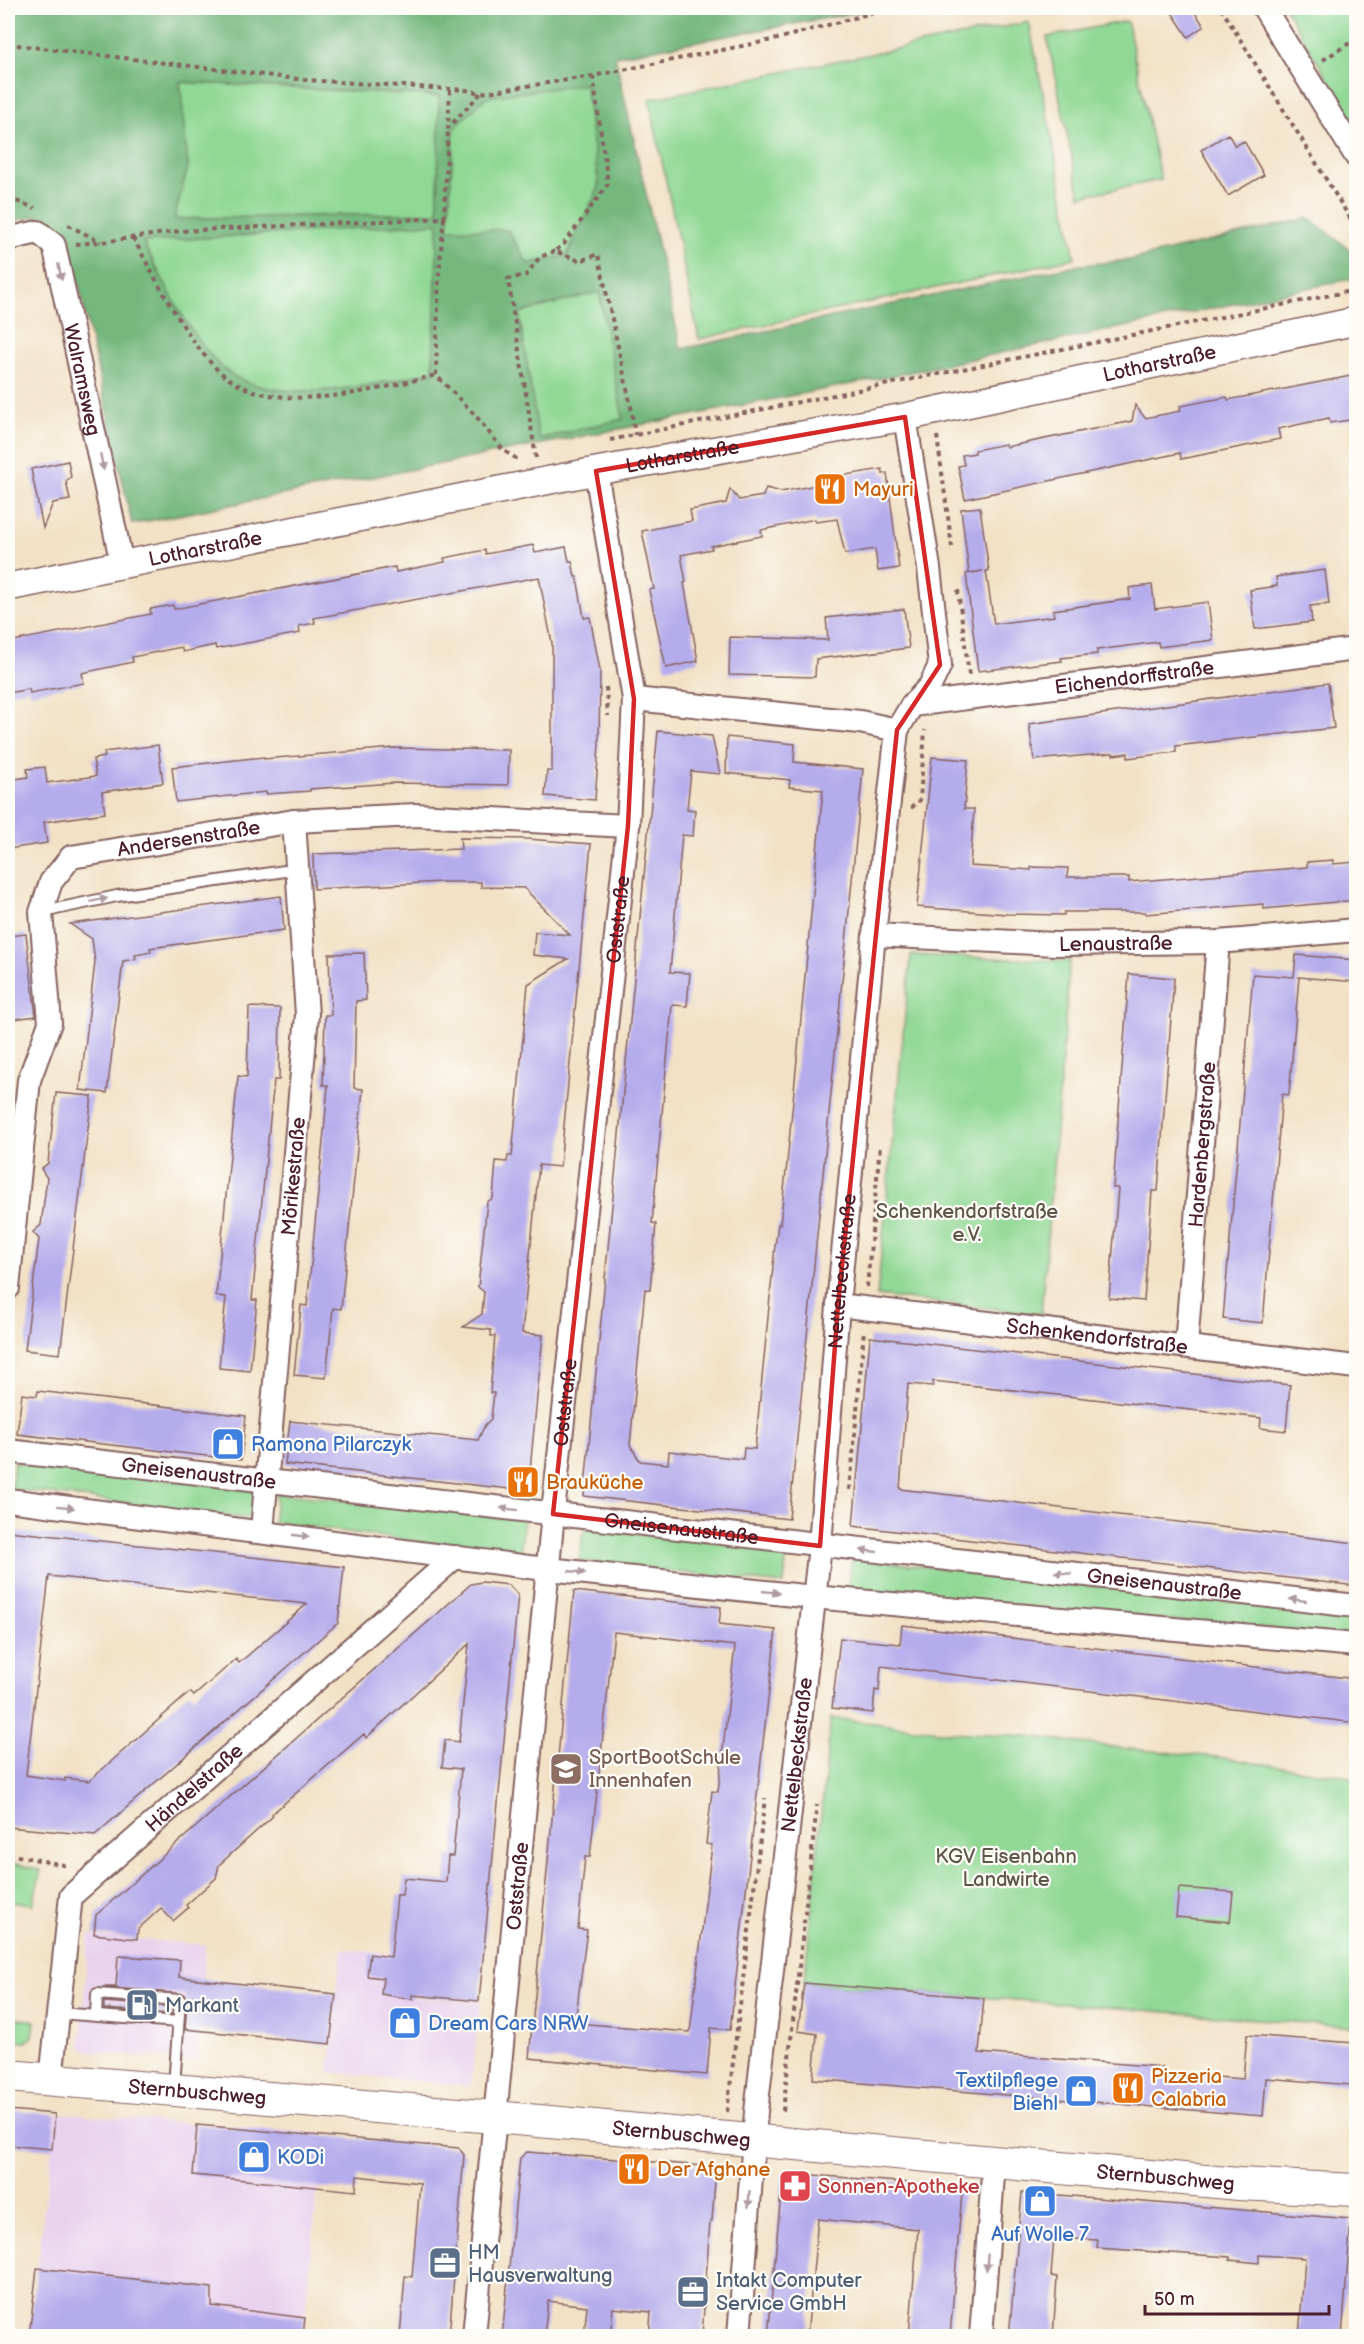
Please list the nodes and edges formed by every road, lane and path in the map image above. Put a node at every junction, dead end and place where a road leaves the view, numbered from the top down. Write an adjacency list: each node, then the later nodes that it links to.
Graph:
1 (890, 8): 7 (path)
2 (1221, 8): 13 (path)
3 (1264, 8): 6 (street)
4 (1356, 39): 6 (path)
5 (8, 44): 8 (path)
6 (1305, 72): 11 (street)
7 (593, 76): 9 (path); 17 (path)
8 (450, 90): 9 (path); 10 (path)
9 (481, 93): 10 (path)
10 (448, 128): 12 (path)
11 (1356, 156)
12 (444, 218): 14 (path); 20 (path)
13 (1356, 228)
14 (133, 238): 16 (path); 20 (path)
15 (8, 239): 16 (street)
16 (54, 244): 31 (street, Walramsweg, one-way to 31)
17 (555, 251): 23 (path); 26 (path)
18 (1356, 290): 23 (path)
19 (1356, 321): 21 (street, Lotharstraße)
20 (436, 375): 29 (path)
21 (905, 417): 27 (street, Lotharstraße); 37 (street, Nettelbeckstraße)
22 (937, 434): 30 (path)
23 (634, 435): 24 (path); 27 (path)
24 (602, 442)
25 (547, 453): 26 (path)
26 (536, 455): 29 (path)
27 (638, 465): 28 (street, Lotharstraße)
28 (596, 471): 29 (street, Lotharstraße); 36 (street, Oststraße)
29 (541, 482): 31 (street, Lotharstraße)
30 (952, 549)
31 (122, 564): 33 (street, Lotharstraße)
32 (957, 583): 35 (path)
33 (8, 587)
34 (1356, 649): 35 (street, Eichendorffstraße)
35 (972, 698): 37 (street, Eichendorffstraße)
36 (634, 699): 39 (street); 42 (street, Oststraße)
37 (912, 705): 39 (street, Nettelbeckstraße)
38 (925, 724): 40 (path)
39 (897, 730): 46 (street, Nettelbeckstraße)
40 (907, 811)
41 (294, 821): 42 (street, Andersenstraße); 43 (street, Mörikestraße); 44 (street, Andersenstraße)
42 (628, 826): 58 (street, Oststraße)
43 (298, 869): 44 (lane, one-way to 43); 55 (street, Mörikestraße)
44 (41, 912): 49 (street)
45 (1356, 930): 47 (street, Lenaustraße)
46 (873, 935): 47 (street, Lenaustraße); 50 (street, Nettelbeckstraße)
47 (1218, 942): 52 (street, Hardenbergstraße)
48 (880, 1135): 51 (path)
49 (8, 1288)
50 (838, 1305): 51 (street, Schenkendorfstraße); 60 (street, Nettelbeckstraße)
51 (866, 1309): 52 (street, Schenkendorfstraße); 56 (path)
52 (1186, 1346): 53 (street, Schenkendorfstraße)
53 (1356, 1366)
54 (8, 1451): 55 (street, Gneisenaustraße)
55 (267, 1480): 58 (street, Gneisenaustraße, one-way to 55); 59 (street, Mörikestraße)
56 (849, 1499)
57 (8, 1500): 59 (street, one-way to 59)
58 (553, 1514): 60 (street, Gneisenaustraße); 62 (street, Oststraße)
59 (262, 1531): 61 (street, one-way to 61)
60 (820, 1546): 63 (street, Nettelbeckstraße); 64 (street, Gneisenaustraße, one-way to 60)
61 (455, 1557): 62 (street); 68 (street, Händelstraße)
62 (548, 1568): 63 (street, one-way to 63); 76 (street, Oststraße)
63 (813, 1597): 65 (street); 77 (street, Nettelbeckstraße)
64 (1356, 1606)
65 (1356, 1645)
66 (817, 1801): 75 (path)
67 (8, 1854): 68 (path)
68 (97, 1871): 69 (street, Händelstraße)
69 (58, 2013): 70 (lane); 73 (street, Händelstraße)
70 (96, 2016): 71 (lane); 71 (lane)
71 (178, 2022): 74 (lane)
72 (8, 2076): 73 (main road, Sternbuschweg)
73 (51, 2079): 74 (main road, Sternbuschweg)
74 (174, 2090): 76 (main road, Sternbuschweg)
75 (783, 2111)
76 (494, 2117): 77 (main road, Sternbuschweg); 80 (street, Oststraße)
77 (754, 2140): 78 (main road, Sternbuschweg); 81 (street, Nettelbeckstraße, one-way to 81)
78 (994, 2162): 79 (main road, Sternbuschweg); 82 (street, one-way to 82)
79 (1356, 2190)
80 (474, 2337)
81 (739, 2337)
82 (981, 2337)

